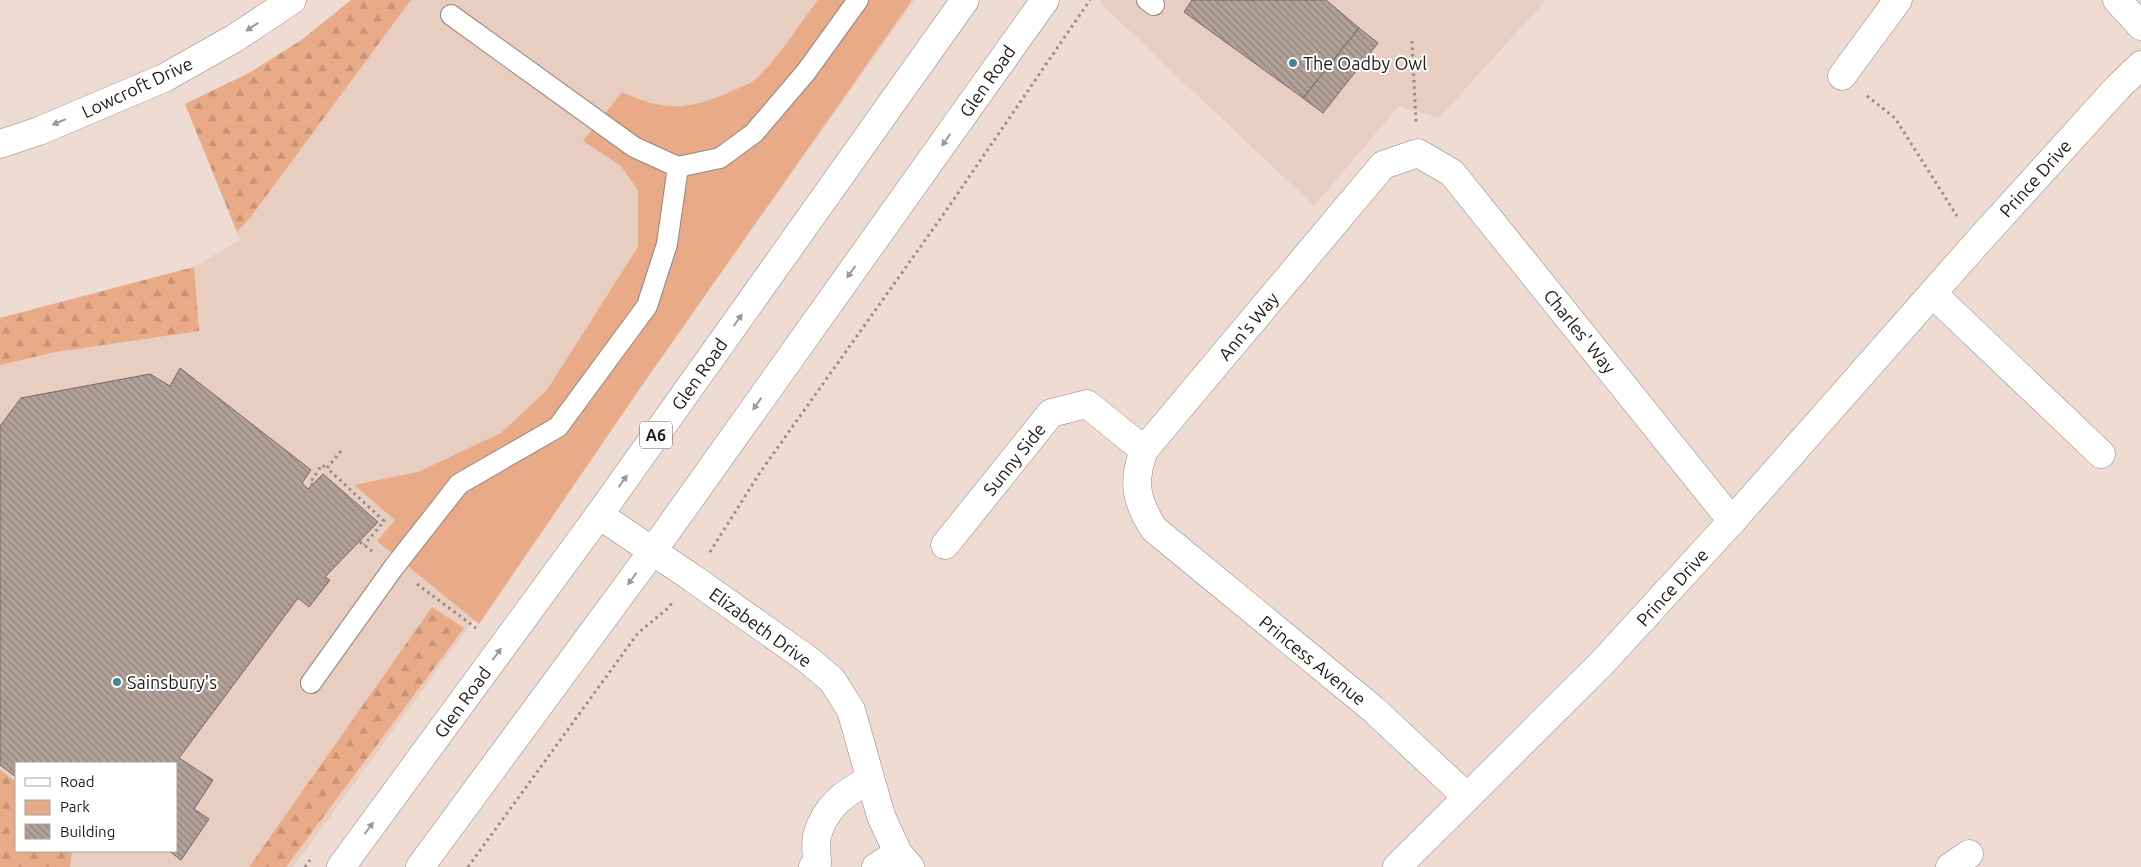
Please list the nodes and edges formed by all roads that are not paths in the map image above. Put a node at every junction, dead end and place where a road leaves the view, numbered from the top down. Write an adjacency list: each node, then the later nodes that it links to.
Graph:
1 (292, 0): 11 (main road, Lowcroft Drive, one-way to 11)
2 (858, 0): 13 (lane)
3 (966, 0): 17 (main road, Glen Road / A6, one-way to 3)
4 (1045, 0): 21 (main road, Glen Road, one-way to 21)
5 (1898, 0): 10 (main road)
6 (2117, 0): 8 (main road)
7 (451, 15): 13 (lane)
8 (2141, 26)
9 (2141, 66): 14 (main road, Prince Drive)
10 (1842, 76)
11 (0, 144)
12 (1418, 153): 15 (main road, Ann's Way); 18 (main road, Charles' Way)
13 (678, 167): 22 (lane)
14 (1933, 294): 16 (main road); 18 (main road, Prince Drive)
15 (1144, 450): 19 (main road, Ann's Way); 20 (main road, Sunny Side)
16 (2101, 454)
17 (599, 515): 21 (main road, Elizabeth Drive); 27 (main road, Glen Road / A6, one-way to 17)
18 (1732, 521): 24 (main road, Prince Drive)
19 (1154, 529): 24 (main road, Princess Avenue)
20 (945, 545)
21 (652, 552): 23 (main road, Elizabeth Drive); 28 (main road, Glen Road, one-way to 28)
22 (310, 683)
23 (869, 780): 25 (main road, Elizabeth Drive); 26 (main road)
24 (1467, 797): 30 (main road, Prince Drive)
25 (904, 860): 29 (main road, Elizabeth Drive)
26 (818, 866)
27 (340, 867)
28 (420, 867)
29 (876, 867)
30 (1397, 867)

